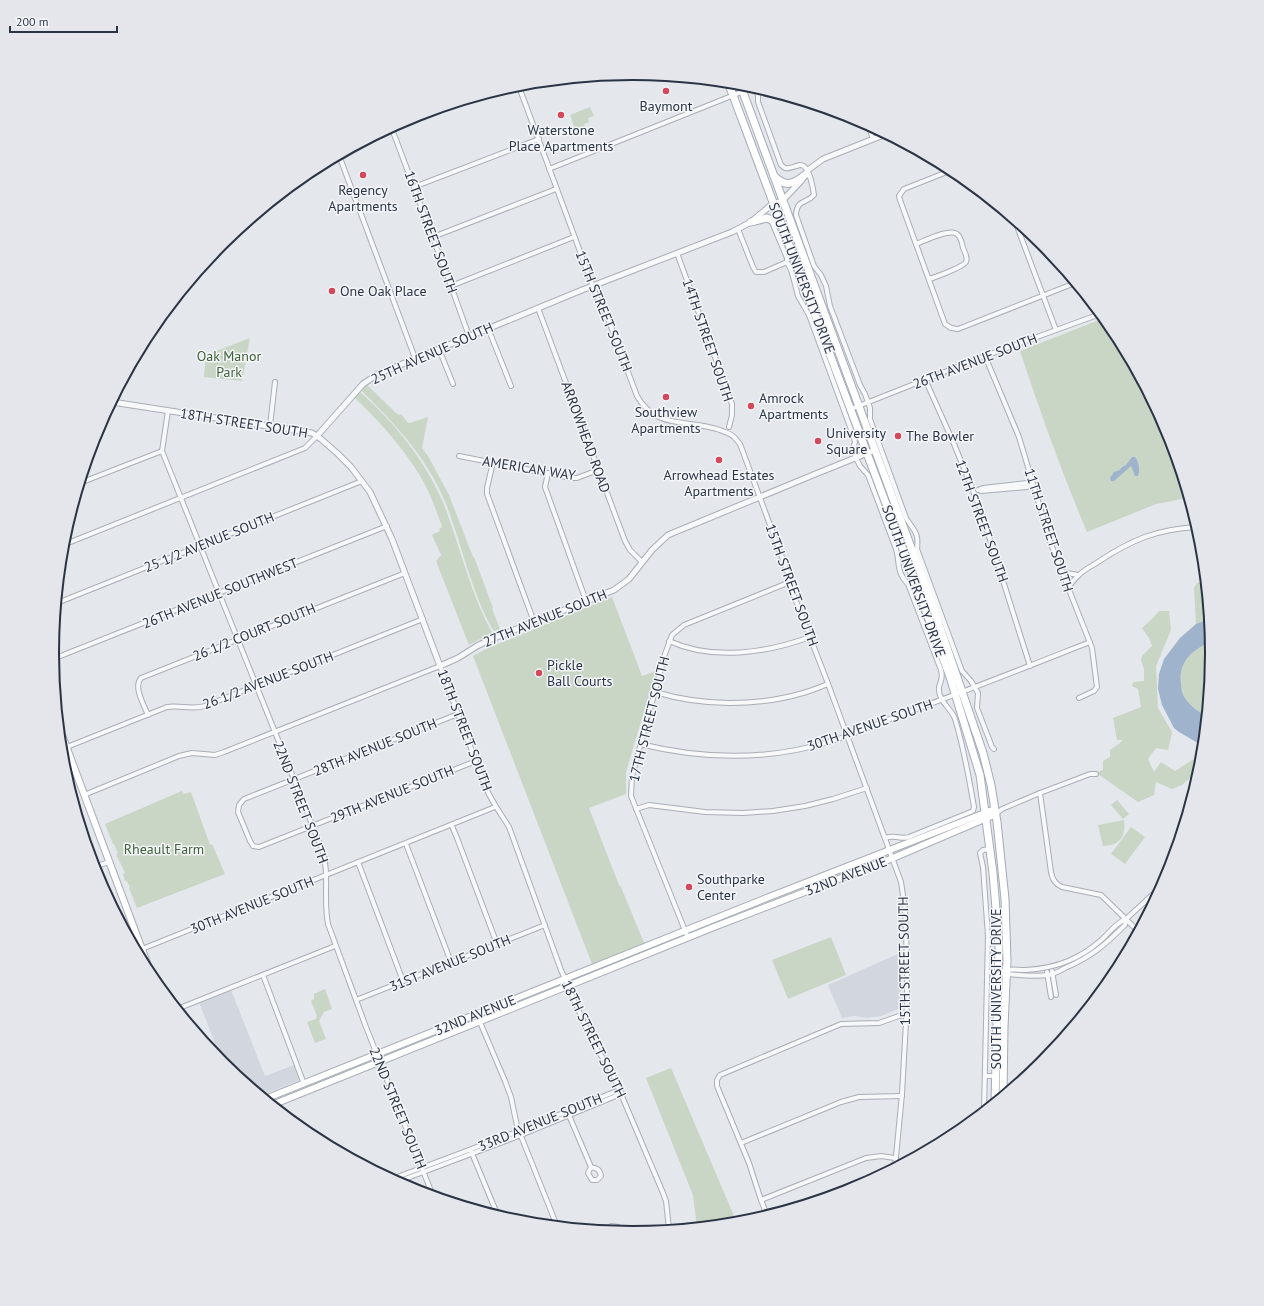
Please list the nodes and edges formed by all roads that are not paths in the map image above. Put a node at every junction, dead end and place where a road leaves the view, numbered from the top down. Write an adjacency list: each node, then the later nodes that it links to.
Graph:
1 (731, 89): 5 (main road, SOUTH UNIVERSITY DRIVE)
2 (521, 91): 9 (street, 15TH STREET SOUTH)
3 (742, 92): 5 (street); 15 (main road, SOUTH UNIVERSITY DRIVE)
4 (757, 94): 13 (street)
5 (733, 95): 12 (street); 19 (main road, SOUTH UNIVERSITY DRIVE)
6 (393, 133): 16 (street, 16TH STREET SOUTH)
7 (871, 133): 10 (street)
8 (880, 137): 10 (street)
9 (539, 138): 12 (street, 15TH STREET SOUTH); 16 (street)
10 (874, 139): 13 (street)
11 (341, 160): 46 (street)
12 (549, 169): 17 (street, 15TH STREET SOUTH)
13 (806, 173): 15 (main road); 18 (street); 31 (street)
14 (944, 173): 26 (street)
15 (774, 176): 18 (main road, SOUTH UNIVERSITY DRIVE)
16 (414, 187): 24 (street, 16TH STREET SOUTH)
17 (556, 189): 24 (street); 25 (street, 15TH STREET SOUTH)
18 (783, 200): 19 (street, 25TH AVENUE SOUTH); 35 (main road, SOUTH UNIVERSITY DRIVE)
19 (774, 204): 20 (street, 25TH AVENUE SOUTH); 21 (main road, SOUTH UNIVERSITY DRIVE)
20 (751, 222): 21 (main road); 22 (street, 25TH AVENUE SOUTH)
21 (778, 226): 28 (main road, SOUTH UNIVERSITY DRIVE); 29 (street)
22 (738, 229): 27 (street, 25TH AVENUE SOUTH); 29 (street)
23 (1018, 230): 37 (street)
24 (433, 237): 33 (street, 16TH STREET SOUTH)
25 (574, 237): 33 (street); 34 (street, 15TH STREET SOUTH)
26 (916, 244): 30 (street); 30 (street)
27 (677, 253): 34 (street, 25TH AVENUE SOUTH); 57 (street, 14TH STREET SOUTH)
28 (793, 254): 35 (main road); 36 (main road, SOUTH UNIVERSITY DRIVE)
29 (787, 262): 63 (street)
30 (929, 279): 37 (street)
31 (824, 282): 35 (street); 51 (street)
32 (1071, 285): 37 (street)
33 (451, 286): 43 (street, 16TH STREET SOUTH)
34 (593, 286): 38 (street, 25TH AVENUE SOUTH); 72 (street, 15TH STREET SOUTH)
35 (814, 286): 40 (main road, SOUTH UNIVERSITY DRIVE)
36 (808, 293): 40 (main road); 54 (main road, SOUTH UNIVERSITY DRIVE)
37 (1043, 295): 42 (street)
38 (538, 308): 41 (street, 25TH AVENUE SOUTH); 65 (street, ARROWHEAD ROAD)
39 (1095, 316): 42 (street, 26TH AVENUE SOUTH)
40 (826, 319): 53 (main road, SOUTH UNIVERSITY DRIVE)
41 (488, 328): 43 (street, 25TH AVENUE SOUTH); 50 (street)
42 (1056, 330): 45 (street, 26TH AVENUE SOUTH)
43 (469, 336): 44 (street, 25TH AVENUE SOUTH)
44 (439, 349): 46 (street, 25TH AVENUE SOUTH); 49 (street)
45 (985, 356): 47 (street, 26TH AVENUE SOUTH); 69 (street, 11TH STREET SOUTH)
46 (415, 358): 58 (street, 25TH AVENUE SOUTH)
47 (925, 379): 51 (street, 26TH AVENUE SOUTH); 70 (street, 12TH STREET SOUTH)
48 (275, 382): 56 (street)
49 (453, 384)
50 (511, 386)
51 (868, 401): 53 (street, 26TH AVENUE SOUTH); 76 (street)
52 (117, 403): 55 (street, 18TH STREET SOUTH)
53 (859, 405): 54 (street, 26TH AVENUE SOUTH); 59 (main road, SOUTH UNIVERSITY DRIVE)
54 (850, 409): 61 (main road, SOUTH UNIVERSITY DRIVE)
55 (168, 411): 56 (street, 18TH STREET SOUTH); 60 (street)
56 (270, 426): 58 (street, 18TH STREET SOUTH)
57 (729, 427)
58 (317, 436): 68 (street, 18TH STREET SOUTH); 71 (street, 25TH AVENUE SOUTH)
59 (875, 450): 61 (street, 27TH AVENUE SOUTH); 77 (main road, SOUTH UNIVERSITY DRIVE)
60 (162, 451): 67 (street); 71 (street, 22ND STREET SOUTH)
61 (867, 453): 63 (street, 27TH AVENUE SOUTH); 73 (main road, SOUTH UNIVERSITY DRIVE)
62 (459, 456): 64 (street, AMERICAN WAY)
63 (856, 458): 72 (street, 27TH AVENUE SOUTH); 82 (street)
64 (493, 462): 66 (street, AMERICAN WAY); 93 (street)
65 (598, 470): 66 (street, AMERICAN WAY); 80 (street, ARROWHEAD ROAD)
66 (548, 473): 91 (street)
67 (86, 481)
68 (362, 481): 74 (street, 18TH STREET SOUTH); 79 (street, 25 1/2 AVENUE SOUTH)
69 (1031, 484): 70 (street); 83 (street, 11TH STREET SOUTH)
70 (973, 491): 100 (street, 12TH STREET SOUTH)
71 (181, 497): 78 (street, 25TH AVENUE SOUTH); 79 (street, 22ND STREET SOUTH)
72 (760, 497): 80 (street, 27TH AVENUE SOUTH); 86 (street, 15TH STREET SOUTH)
73 (889, 511): 77 (main road); 81 (main road, SOUTH UNIVERSITY DRIVE)
74 (387, 526): 84 (street, 18TH STREET SOUTH); 88 (street, 26TH AVENUE SOUTHWEST)
75 (1191, 527): 85 (street)
76 (916, 533): 77 (street); 103 (street)
77 (907, 537): 89 (main road, SOUTH UNIVERSITY DRIVE)
78 (70, 542)
79 (201, 546): 88 (street, 22ND STREET SOUTH); 90 (street, 25 1/2 AVENUE SOUTH)
80 (642, 562): 91 (street, 27TH AVENUE SOUTH)
81 (910, 568): 82 (street); 89 (main road); 105 (main road, SOUTH UNIVERSITY DRIVE)
82 (899, 571): 107 (street)
83 (1062, 572): 85 (street); 87 (street, 11TH STREET SOUTH)
84 (405, 573): 92 (street, 18TH STREET SOUTH); 95 (street, 26 1/2 COURT SOUTH)
85 (1078, 575): 87 (street)
86 (790, 582): 94 (street, 15TH STREET SOUTH); 96 (street)
87 (1068, 588): 97 (street, 11TH STREET SOUTH)
88 (220, 593): 95 (street, 22ND STREET SOUTH); 98 (street, 26TH AVENUE SOUTHWEST)
89 (930, 597): 105 (main road, SOUTH UNIVERSITY DRIVE)
90 (62, 601)
91 (586, 601): 93 (street, 27TH AVENUE SOUTH)
92 (423, 619): 99 (street, 18TH STREET SOUTH); 102 (street, 26 1/2 AVENUE SOUTH)
93 (534, 622): 99 (street, 27TH AVENUE SOUTH)
94 (810, 637): 96 (street); 101 (street, 15TH STREET SOUTH)
95 (238, 639): 102 (street, 22ND STREET SOUTH); 109 (street, 26 1/2 COURT SOUTH)
96 (669, 641): 104 (street, 17TH STREET SOUTH)
97 (1090, 642): 100 (street, 30TH AVENUE SOUTH); 106 (street, 11TH STREET SOUTH)
98 (59, 658)
99 (440, 666): 108 (street, 18TH STREET SOUTH); 110 (street, 27TH AVENUE SOUTH)
100 (1030, 666): 103 (street, 30TH AVENUE SOUTH)
101 (828, 684): 104 (street); 111 (street, 15TH STREET SOUTH)
102 (256, 686): 109 (street, 26 1/2 AVENUE SOUTH); 110 (street, 22ND STREET SOUTH)
103 (975, 687): 105 (street, 30TH AVENUE SOUTH); 114 (street)
104 (655, 692): 112 (street, 17TH STREET SOUTH)
105 (959, 693): 107 (street, 30TH AVENUE SOUTH); 124 (main road, SOUTH UNIVERSITY DRIVE); 125 (main road, SOUTH UNIVERSITY DRIVE)
106 (1079, 698)
107 (942, 699): 111 (street, 30TH AVENUE SOUTH); 128 (street)
108 (458, 714): 116 (street, 18TH STREET SOUTH); 118 (street, 28TH AVENUE SOUTH)
109 (148, 715): 113 (street, 26 1/2 AVENUE SOUTH)
110 (275, 731): 118 (street, 22ND STREET SOUTH); 121 (street, 27TH AVENUE SOUTH)
111 (847, 736): 112 (street, 30TH AVENUE SOUTH); 119 (street, 15TH STREET SOUTH)
112 (640, 744): 123 (street, 17TH STREET SOUTH)
113 (67, 747)
114 (994, 749)
115 (69, 757): 121 (main road)
116 (476, 761): 122 (street, 18TH STREET SOUTH); 126 (street, 29TH AVENUE SOUTH)
117 (1096, 774): 120 (street, 32ND AVENUE)
118 (294, 779): 126 (street, 22ND STREET SOUTH); 130 (street, 28TH AVENUE SOUTH)
119 (867, 788): 123 (street); 128 (street, 15TH STREET SOUTH)
120 (1040, 793): 124 (street, 32ND AVENUE); 139 (street)
121 (84, 795): 134 (main road)
122 (495, 807): 127 (street, 30TH AVENUE SOUTH); 140 (street, 18TH STREET SOUTH)
123 (636, 809): 142 (street, 17TH STREET SOUTH)
124 (998, 811): 125 (main road, 32ND AVENUE); 155 (main road, SOUTH UNIVERSITY DRIVE)
125 (985, 816): 131 (main road, SOUTH UNIVERSITY DRIVE); 132 (main road, 32ND AVENUE); 133 (main road, 32ND AVENUE)
126 (313, 826): 130 (street, 29TH AVENUE SOUTH); 137 (street, 22ND STREET SOUTH)
127 (452, 826): 129 (street, 30TH AVENUE SOUTH); 145 (street)
128 (886, 838): 132 (street, 15TH STREET SOUTH)
129 (406, 844): 135 (street, 30TH AVENUE SOUTH); 150 (street)
130 (263, 845)
131 (990, 849): 153 (street); 154 (main road, SOUTH UNIVERSITY DRIVE)
132 (890, 851): 133 (street, 15TH STREET SOUTH); 142 (main road, 32ND AVENUE)
133 (893, 858): 144 (main road, 32ND AVENUE); 167 (street, 15TH STREET SOUTH)
134 (110, 862): 136 (street); 143 (main road)
135 (358, 862): 137 (street, 30TH AVENUE SOUTH); 160 (street)
136 (100, 865)
137 (327, 875): 146 (street, 22ND STREET SOUTH); 147 (street, 30TH AVENUE SOUTH)
138 (1150, 896): 139 (street)
139 (1126, 919): 141 (street); 148 (street); 149 (street)
140 (545, 925): 145 (street, 31ST AVENUE SOUTH); 159 (street, 18TH STREET SOUTH)
141 (1135, 928)
142 (685, 931): 144 (street); 159 (main road, 32ND AVENUE)
143 (134, 936)
144 (688, 938): 161 (main road, 32ND AVENUE)
145 (497, 944): 150 (street, 31ST AVENUE SOUTH)
146 (335, 946): 157 (street); 164 (street, 22ND STREET SOUTH)
147 (142, 949)
148 (1087, 951): 149 (street); 151 (street)
149 (1089, 956): 156 (street)
150 (451, 962): 160 (street, 31ST AVENUE SOUTH)
151 (1052, 967): 152 (street); 156 (street)
152 (1046, 968): 155 (street); 158 (street)
153 (987, 972): 154 (street); 171 (street)
154 (998, 972): 155 (street); 172 (main road, SOUTH UNIVERSITY DRIVE)
155 (1006, 972): 158 (street); 174 (main road, SOUTH UNIVERSITY DRIVE)
156 (1053, 974): 158 (street); 162 (street)
157 (263, 975): 165 (street); 173 (street)
158 (1048, 975): 163 (street)
159 (565, 979): 161 (street, 18TH STREET SOUTH); 166 (main road, 32ND AVENUE)
160 (403, 981): 164 (street, 31ST AVENUE SOUTH)
161 (568, 986): 168 (main road, 32ND AVENUE); 175 (street, 18TH STREET SOUTH)
162 (1056, 995)
163 (1051, 997)
164 (356, 1000): 169 (street, 22ND STREET SOUTH)
165 (181, 1007)
166 (477, 1014): 168 (street); 169 (main road, 32ND AVENUE)
167 (906, 1015): 176 (street, 15TH STREET SOUTH); 183 (street)
168 (479, 1021): 170 (main road, 32ND AVENUE); 182 (street)
169 (376, 1055): 170 (street, 22ND STREET SOUTH); 173 (main road, 32ND AVENUE)
170 (379, 1062): 179 (main road, 32ND AVENUE); 188 (street, 22ND STREET SOUTH)
171 (985, 1076): 172 (street); 180 (street)
172 (996, 1076): 177 (main road, SOUTH UNIVERSITY DRIVE)
173 (304, 1084): 178 (main road, 32ND AVENUE)
174 (1003, 1090)
175 (620, 1092): 181 (street, 33RD AVENUE SOUTH); 196 (street, 18TH STREET SOUTH)
176 (902, 1096): 183 (street); 185 (street, 15TH STREET SOUTH)
177 (995, 1096)
178 (270, 1097)
179 (277, 1103)
180 (984, 1105)
181 (568, 1113): 182 (street, 33RD AVENUE SOUTH); 187 (street)
182 (520, 1133): 184 (street, 33RD AVENUE SOUTH); 195 (street)
183 (741, 1143): 192 (street)
184 (471, 1151): 188 (street, 33RD AVENUE SOUTH); 193 (street)
185 (895, 1158): 186 (street, 15TH STREET SOUTH); 192 (street)
186 (895, 1162)
187 (590, 1167)
188 (422, 1170): 189 (street, 33RD AVENUE SOUTH); 190 (street, 33RD AVENUE SOUTH); 191 (street, 22ND STREET SOUTH)
189 (400, 1176)
190 (405, 1178)
191 (430, 1189)
192 (761, 1200): 194 (street)
193 (495, 1209)
194 (765, 1210)
195 (556, 1221)
196 (669, 1225)

